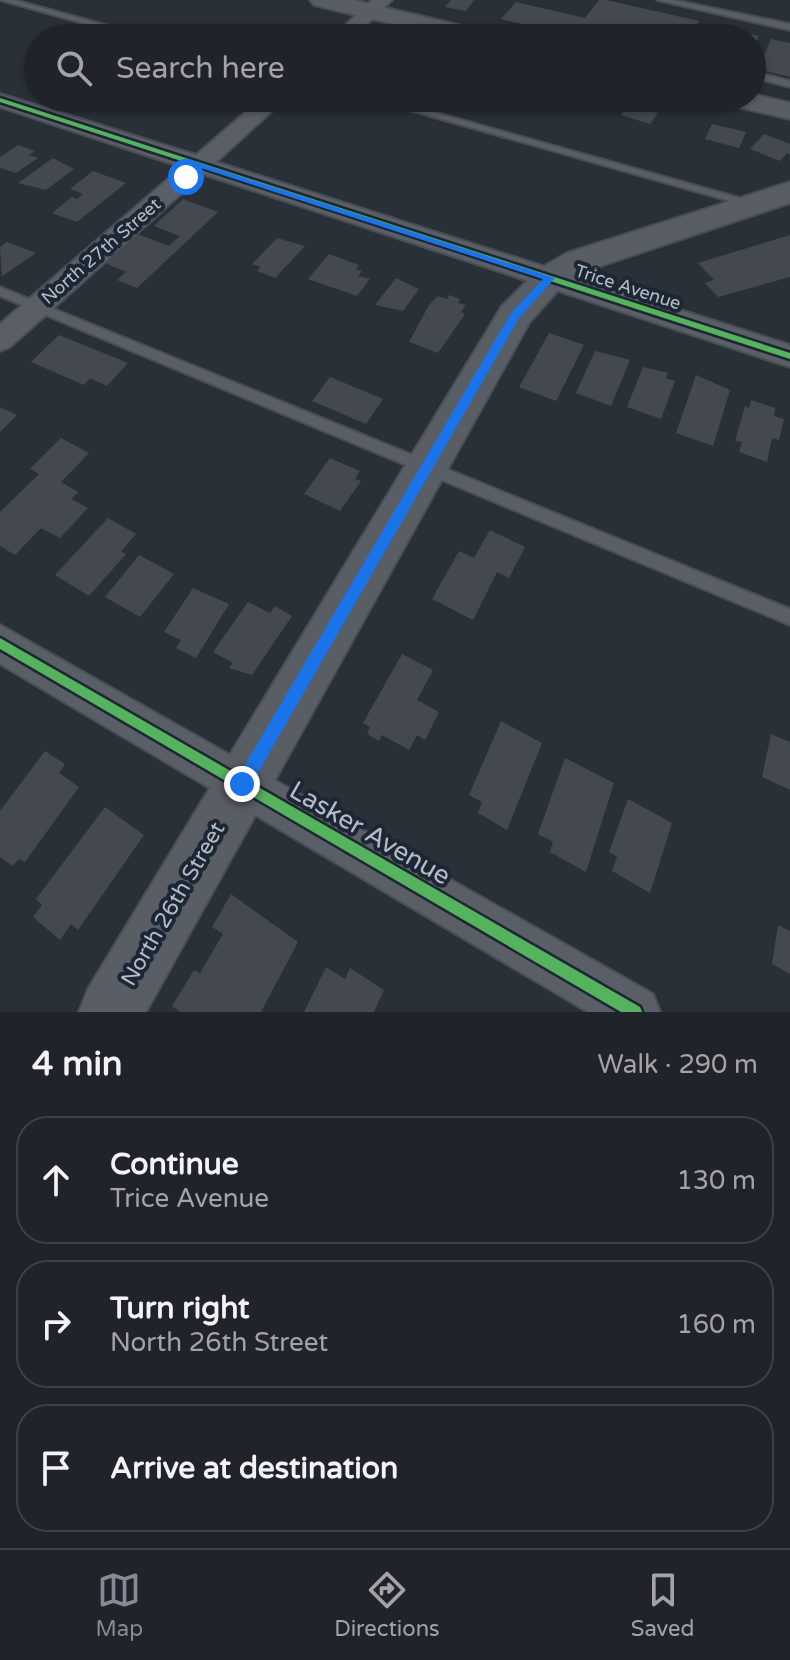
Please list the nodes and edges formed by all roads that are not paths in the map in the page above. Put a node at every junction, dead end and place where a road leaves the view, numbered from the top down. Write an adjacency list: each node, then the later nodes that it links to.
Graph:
1 (4, 0): 5 (lane)
2 (322, 0): 4 (main road)
3 (661, 0): 8 (lane)
4 (377, 6): 6 (street); 7 (main road)
5 (95, 24)
6 (357, 24)
7 (437, 24)
8 (790, 27)
9 (766, 78): 10 (lane)
10 (790, 84)
11 (0, 100): 13 (street, Trice Avenue)
12 (766, 105): 14 (main road)
13 (24, 108)
14 (790, 111)
15 (37, 112): 18 (street, Trice Avenue)
16 (259, 112): 18 (street, North 27th Street)
17 (428, 112): 19 (lane)
18 (199, 164): 20 (street, Trice Avenue); 22 (street, North 27th Street)
19 (773, 198): 20 (main road, North 26th Street)
20 (550, 278): 24 (street, Trice Avenue); 25 (main road, North 26th Street)
21 (0, 291): 22 (lane)
22 (38, 306): 23 (street, North 27th Street); 25 (lane)
23 (0, 340)
24 (790, 356)
25 (426, 469): 26 (lane); 28 (main road, North 26th Street)
26 (790, 617)
27 (0, 643): 28 (street, Lasker Avenue)
28 (242, 784): 29 (main road, North 26th Street); 30 (street, Lasker Avenue)
29 (111, 1012)
30 (635, 1012)

